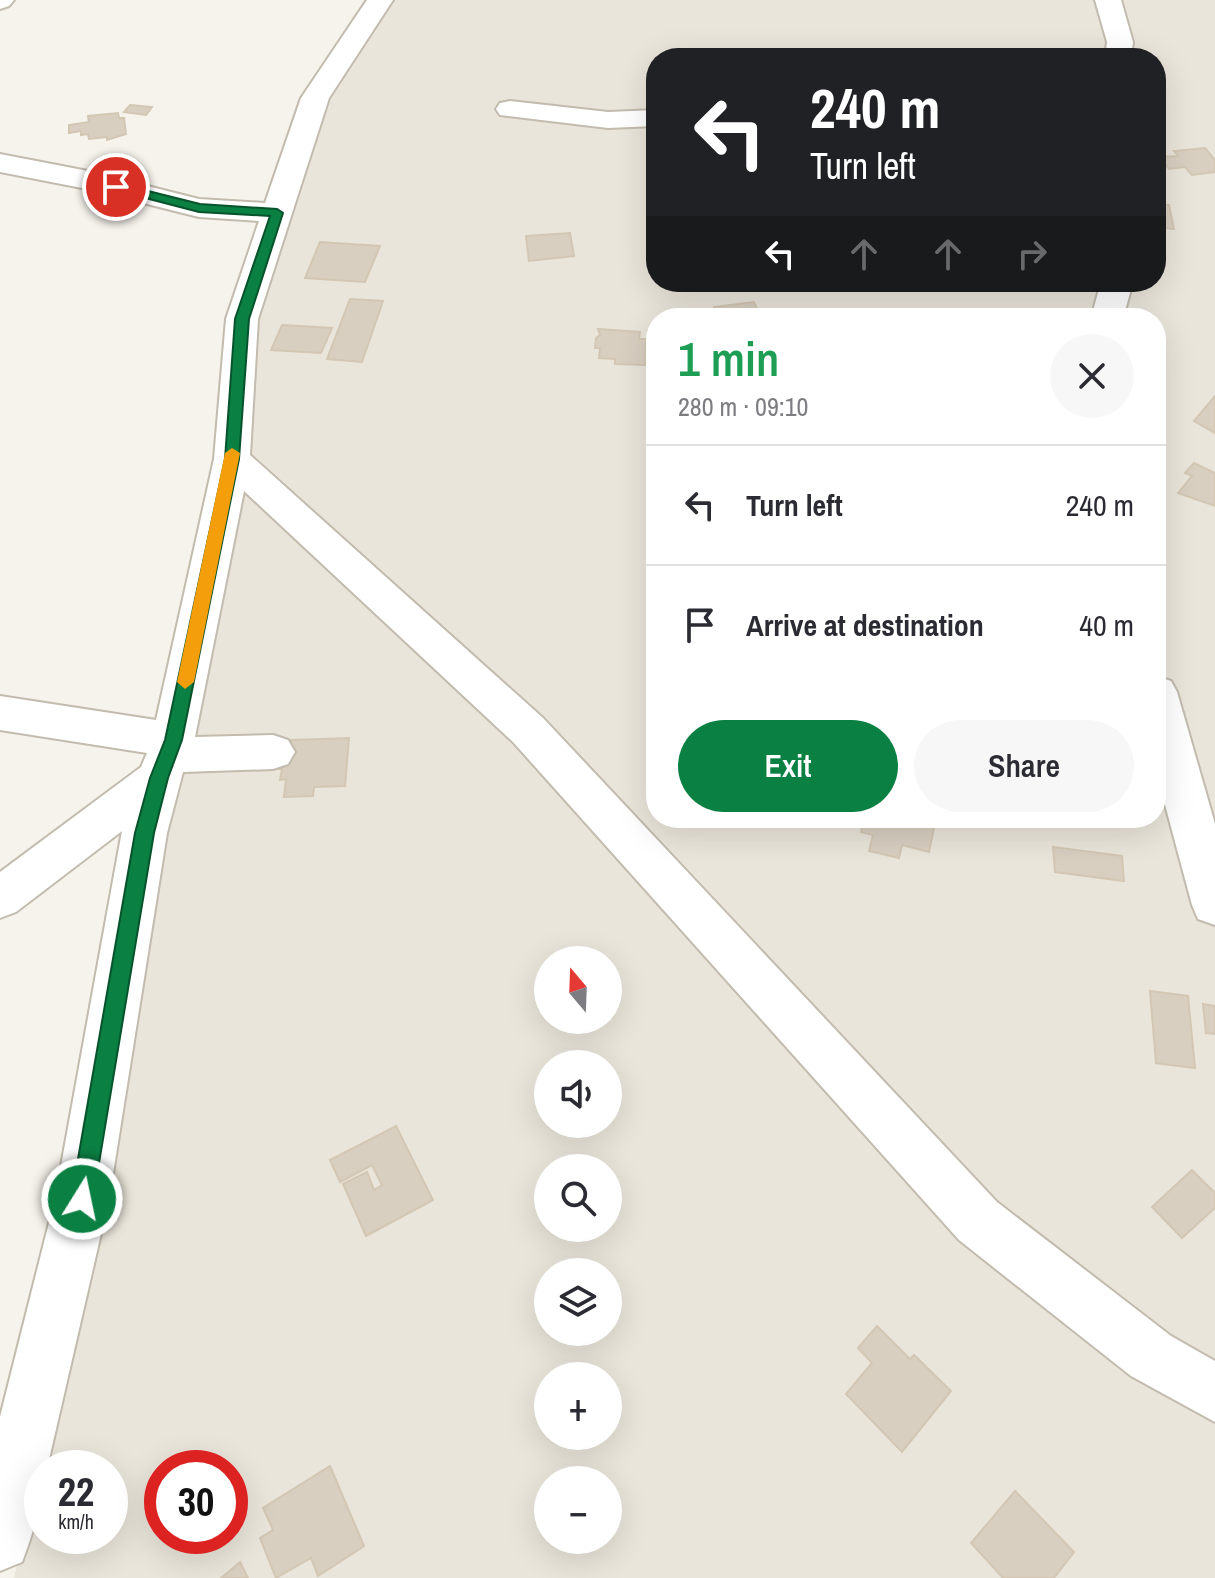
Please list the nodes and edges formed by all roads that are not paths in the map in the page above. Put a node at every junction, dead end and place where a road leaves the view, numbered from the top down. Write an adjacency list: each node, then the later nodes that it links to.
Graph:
1 (380, 0): 7 (street)
2 (1108, 0): 3 (street)
3 (1119, 48)
4 (510, 109): 5 (street)
5 (646, 118)
6 (0, 163): 7 (street)
7 (277, 213): 8 (street)
8 (232, 459): 12 (street); 15 (street)
9 (0, 713): 12 (street)
10 (1166, 728): 14 (street)
11 (273, 752): 12 (street)
12 (166, 758): 13 (street); 16 (street)
13 (0, 898)
14 (1215, 905)
15 (1215, 1393)
16 (0, 1540)

